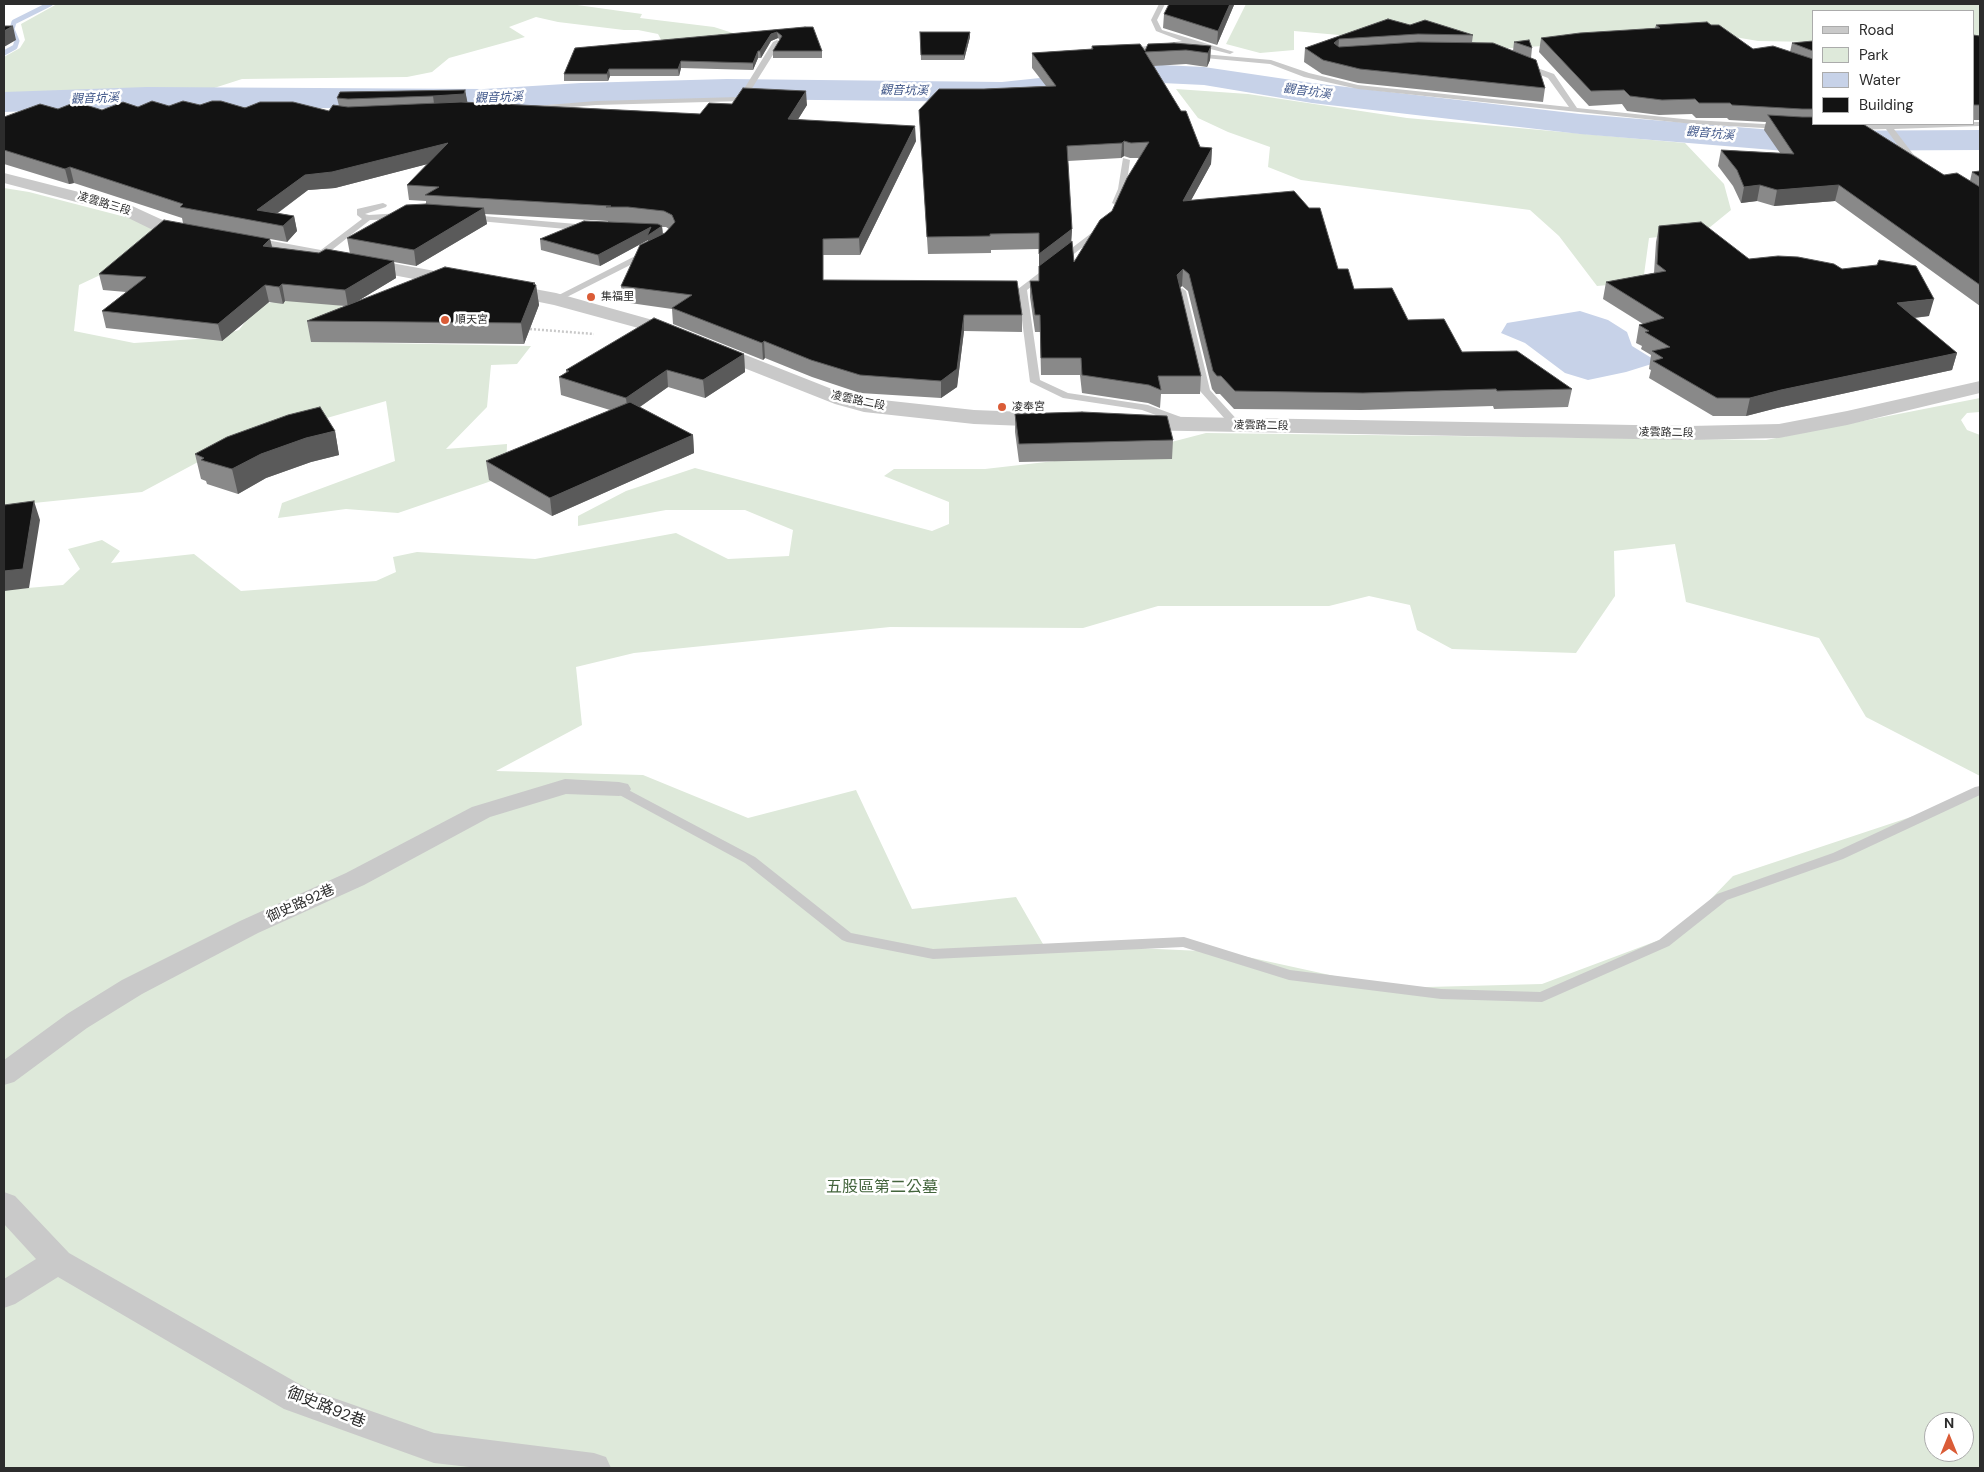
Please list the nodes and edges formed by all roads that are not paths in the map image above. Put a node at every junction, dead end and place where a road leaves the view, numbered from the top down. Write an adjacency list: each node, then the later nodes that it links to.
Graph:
1 (1162, 4): 3 (lane)
2 (777, 42): 8 (lane)
3 (1191, 42): 4 (lane); 6 (lane)
4 (1173, 53)
5 (1183, 54): 6 (lane)
6 (1271, 62): 9 (lane)
7 (1518, 63): 9 (lane)
8 (530, 108)
9 (1576, 110): 12 (lane)
10 (1933, 125): 11 (lane)
11 (1886, 126): 13 (lane); 15 (lane)
12 (1790, 128)
13 (1849, 128)
14 (1126, 160): 29 (lane)
15 (1926, 166)
16 (4, 178): 23 (street, 凌雲路三段)
17 (383, 205): 20 (lane)
18 (409, 216): 20 (lane)
19 (457, 217): 21 (lane)
20 (368, 218): 23 (lane)
21 (594, 228)
22 (654, 250): 25 (lane)
23 (320, 255): 25 (street, 凌雲路三段)
24 (1182, 290): 30 (lane)
25 (556, 299): 27 (street, 凌雲路二段)
26 (1980, 387): 30 (street, 凌雲路二段)
27 (1069, 421)
28 (1108, 422): 29 (street, 凌雲路二段)
29 (1194, 426): 30 (street, 凌雲路二段)
30 (1237, 426)
31 (619, 789): 32 (lane); 33 (street, 御史路92巷)
32 (1980, 790)
33 (4, 1075)
34 (4, 1204): 35 (street, 御史路92巷)
35 (58, 1262): 36 (street); 37 (street, 御史路92巷)
36 (4, 1295)
37 (594, 1468)

